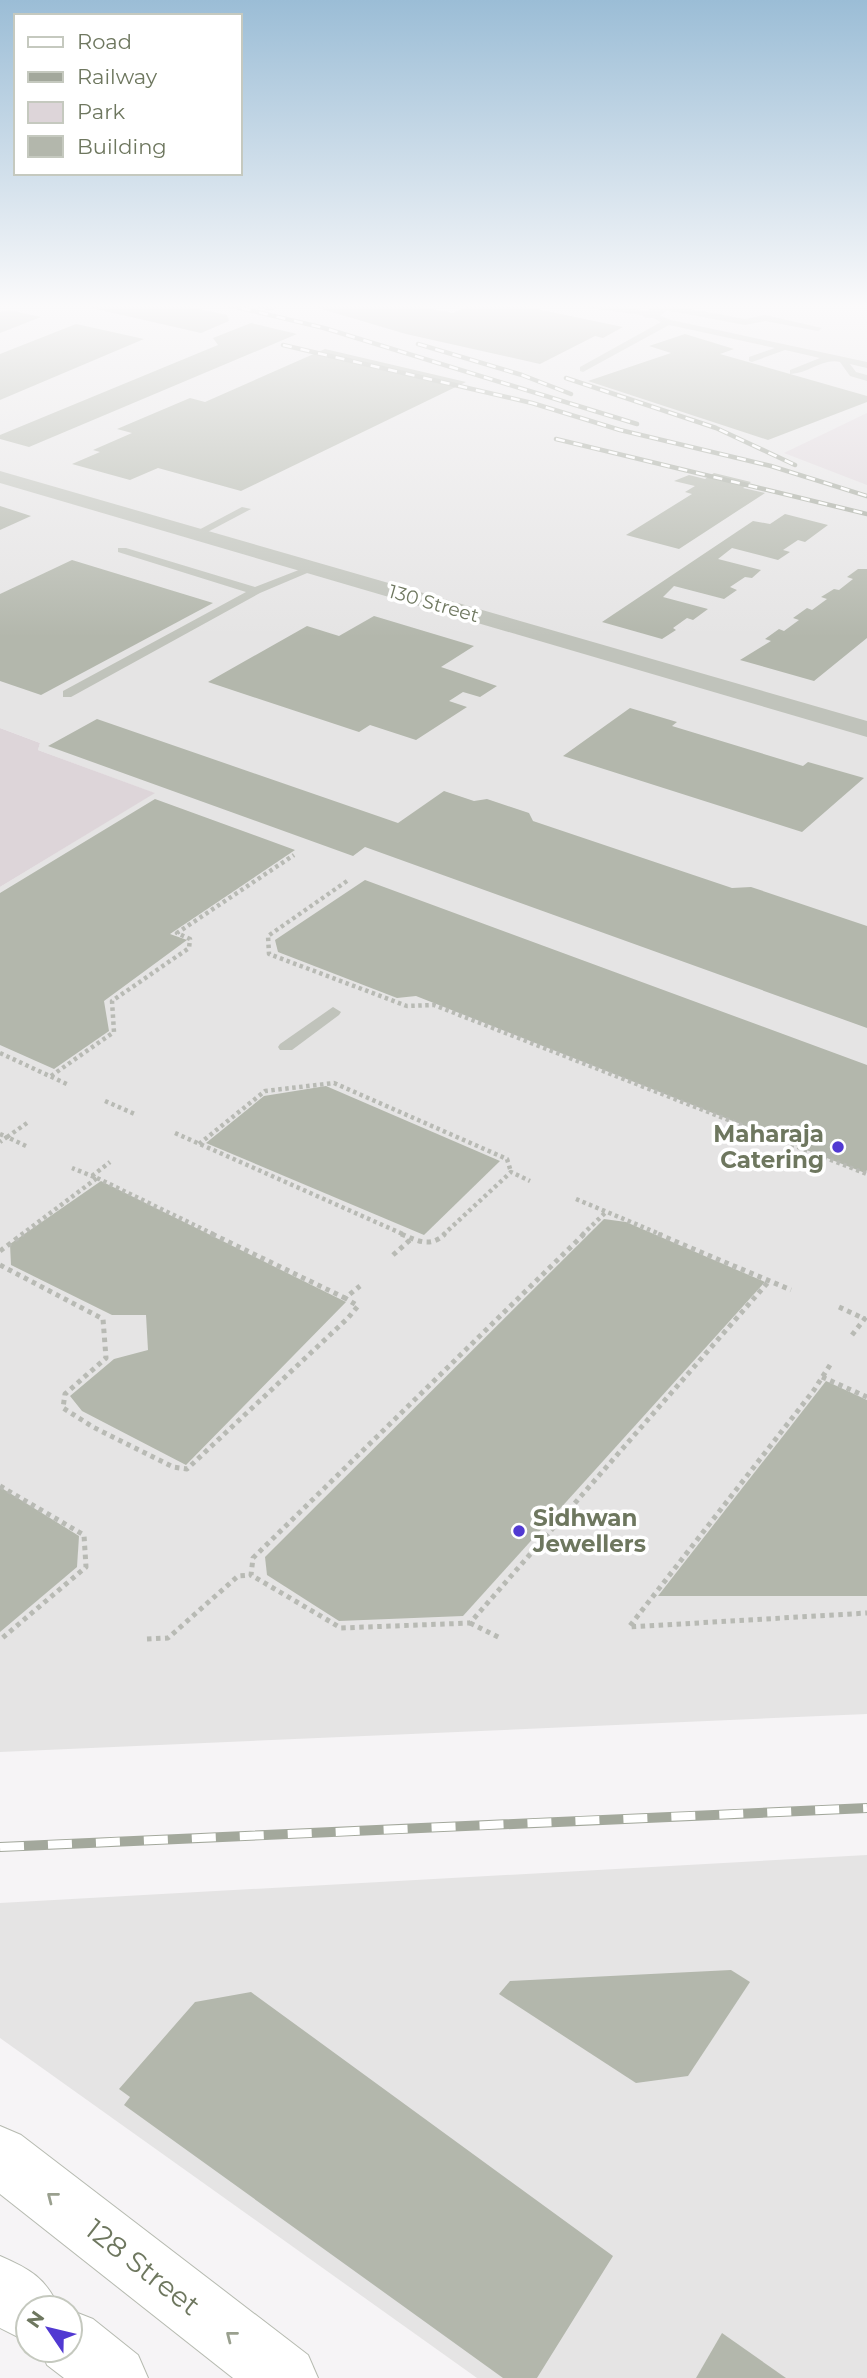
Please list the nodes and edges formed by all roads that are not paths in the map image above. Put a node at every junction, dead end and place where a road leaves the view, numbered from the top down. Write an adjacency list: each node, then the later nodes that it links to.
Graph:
1 (0, 477): 3 (street, 130 Street)
2 (246, 509): 3 (lane)
3 (196, 534): 5 (street, 130 Street)
4 (122, 550): 6 (lane)
5 (313, 568): 6 (lane); 8 (street, 130 Street)
6 (256, 591): 7 (lane)
7 (67, 694)
8 (867, 729)
9 (333, 1012): 10 (lane)
10 (286, 1047)
11 (0, 2157): 14 (main road, 128 Street, one-way to 11)
12 (84, 2354): 13 (main road)
13 (115, 2378)
14 (285, 2378)

